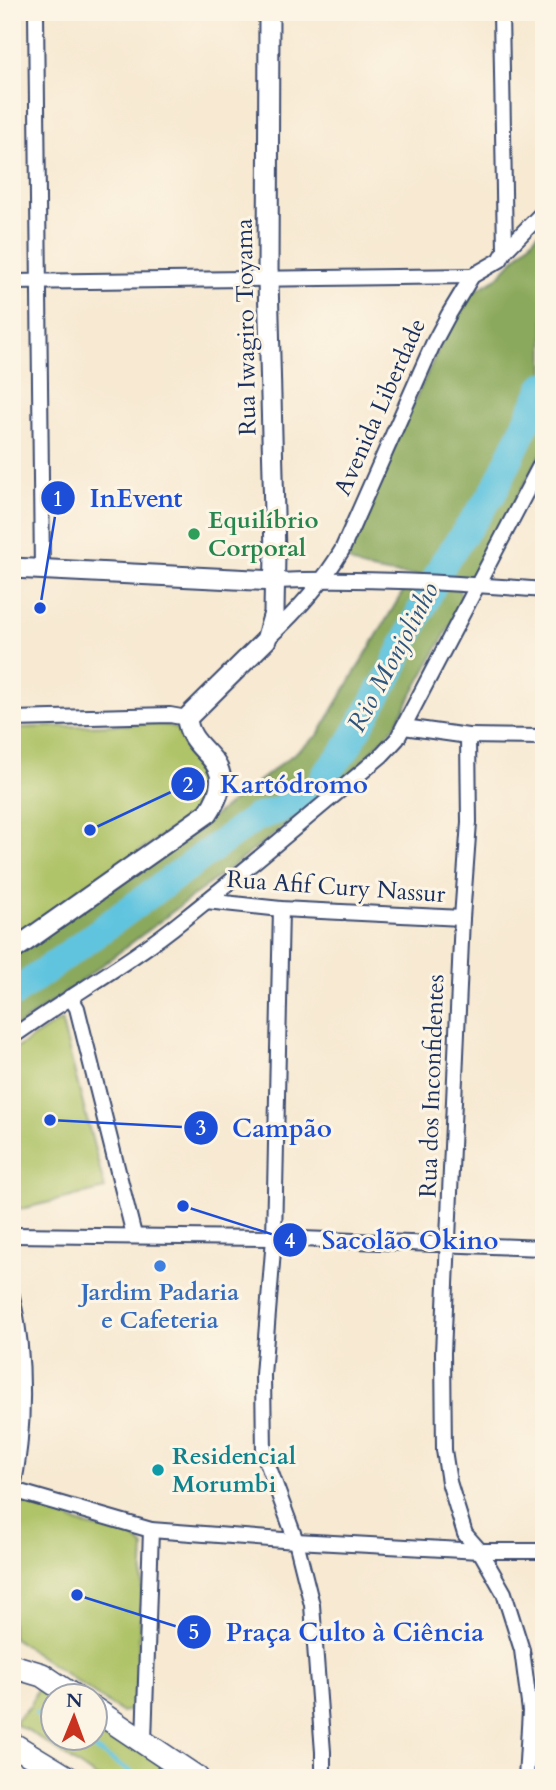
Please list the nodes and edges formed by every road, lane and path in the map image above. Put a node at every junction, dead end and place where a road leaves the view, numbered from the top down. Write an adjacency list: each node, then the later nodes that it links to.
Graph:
1 (36, 12): 9 (street)
2 (269, 12): 7 (street, Rua Iwagiro Toyama)
3 (501, 12): 5 (street)
4 (544, 211): 5 (street, Avenida Liberdade)
5 (505, 251): 6 (street, Avenida Liberdade)
6 (472, 276): 7 (street); 13 (street, Avenida Liberdade)
7 (268, 279): 9 (street); 14 (street, Rua Iwagiro Toyama)
8 (12, 282): 9 (street)
9 (38, 282): 12 (street)
10 (544, 458): 15 (street)
11 (12, 568): 12 (street)
12 (42, 571): 14 (street)
13 (323, 579): 14 (street); 15 (street); 17 (street, Avenida Liberdade)
14 (275, 581): 17 (street, Rua Iwagiro Toyama)
15 (477, 585): 16 (street); 20 (street)
16 (544, 590)
17 (266, 640): 18 (street, Avenida Liberdade)
18 (187, 718): 19 (street); 26 (street)
19 (12, 719)
20 (404, 727): 21 (street); 23 (street)
21 (468, 736): 22 (street); 25 (street, Rua dos Inconfidentes)
22 (544, 737)
23 (206, 901): 24 (street, Rua Afif Cury Nassur); 27 (street)
24 (281, 909): 25 (street, Rua Afif Cury Nassur); 31 (street)
25 (463, 918): 32 (street, Rua dos Inconfidentes)
26 (12, 951)
27 (70, 997): 28 (street); 30 (street)
28 (12, 1037)
29 (12, 1234): 30 (street)
30 (134, 1235): 31 (street)
31 (274, 1238): 32 (street); 37 (street)
32 (449, 1244): 33 (street); 38 (street, Rua dos Inconfidentes)
33 (544, 1248)
34 (12, 1296): 35 (street)
35 (13, 1492): 36 (street)
36 (152, 1530): 37 (street); 44 (street)
37 (296, 1541): 38 (street); 50 (street)
38 (480, 1550): 39 (street); 42 (street, Rua dos Inconfidentes)
39 (544, 1551)
40 (12, 1666): 41 (main road)
41 (52, 1682)
42 (537, 1711): 51 (street, Rua dos Inconfidentes)
43 (108, 1718): 44 (main road)
44 (144, 1741): 49 (main road)
45 (12, 1744): 47 (main road)
46 (12, 1755): 47 (main road)
47 (38, 1759): 48 (main road)
48 (68, 1778)
49 (197, 1778)
50 (323, 1778)
51 (526, 1778)

